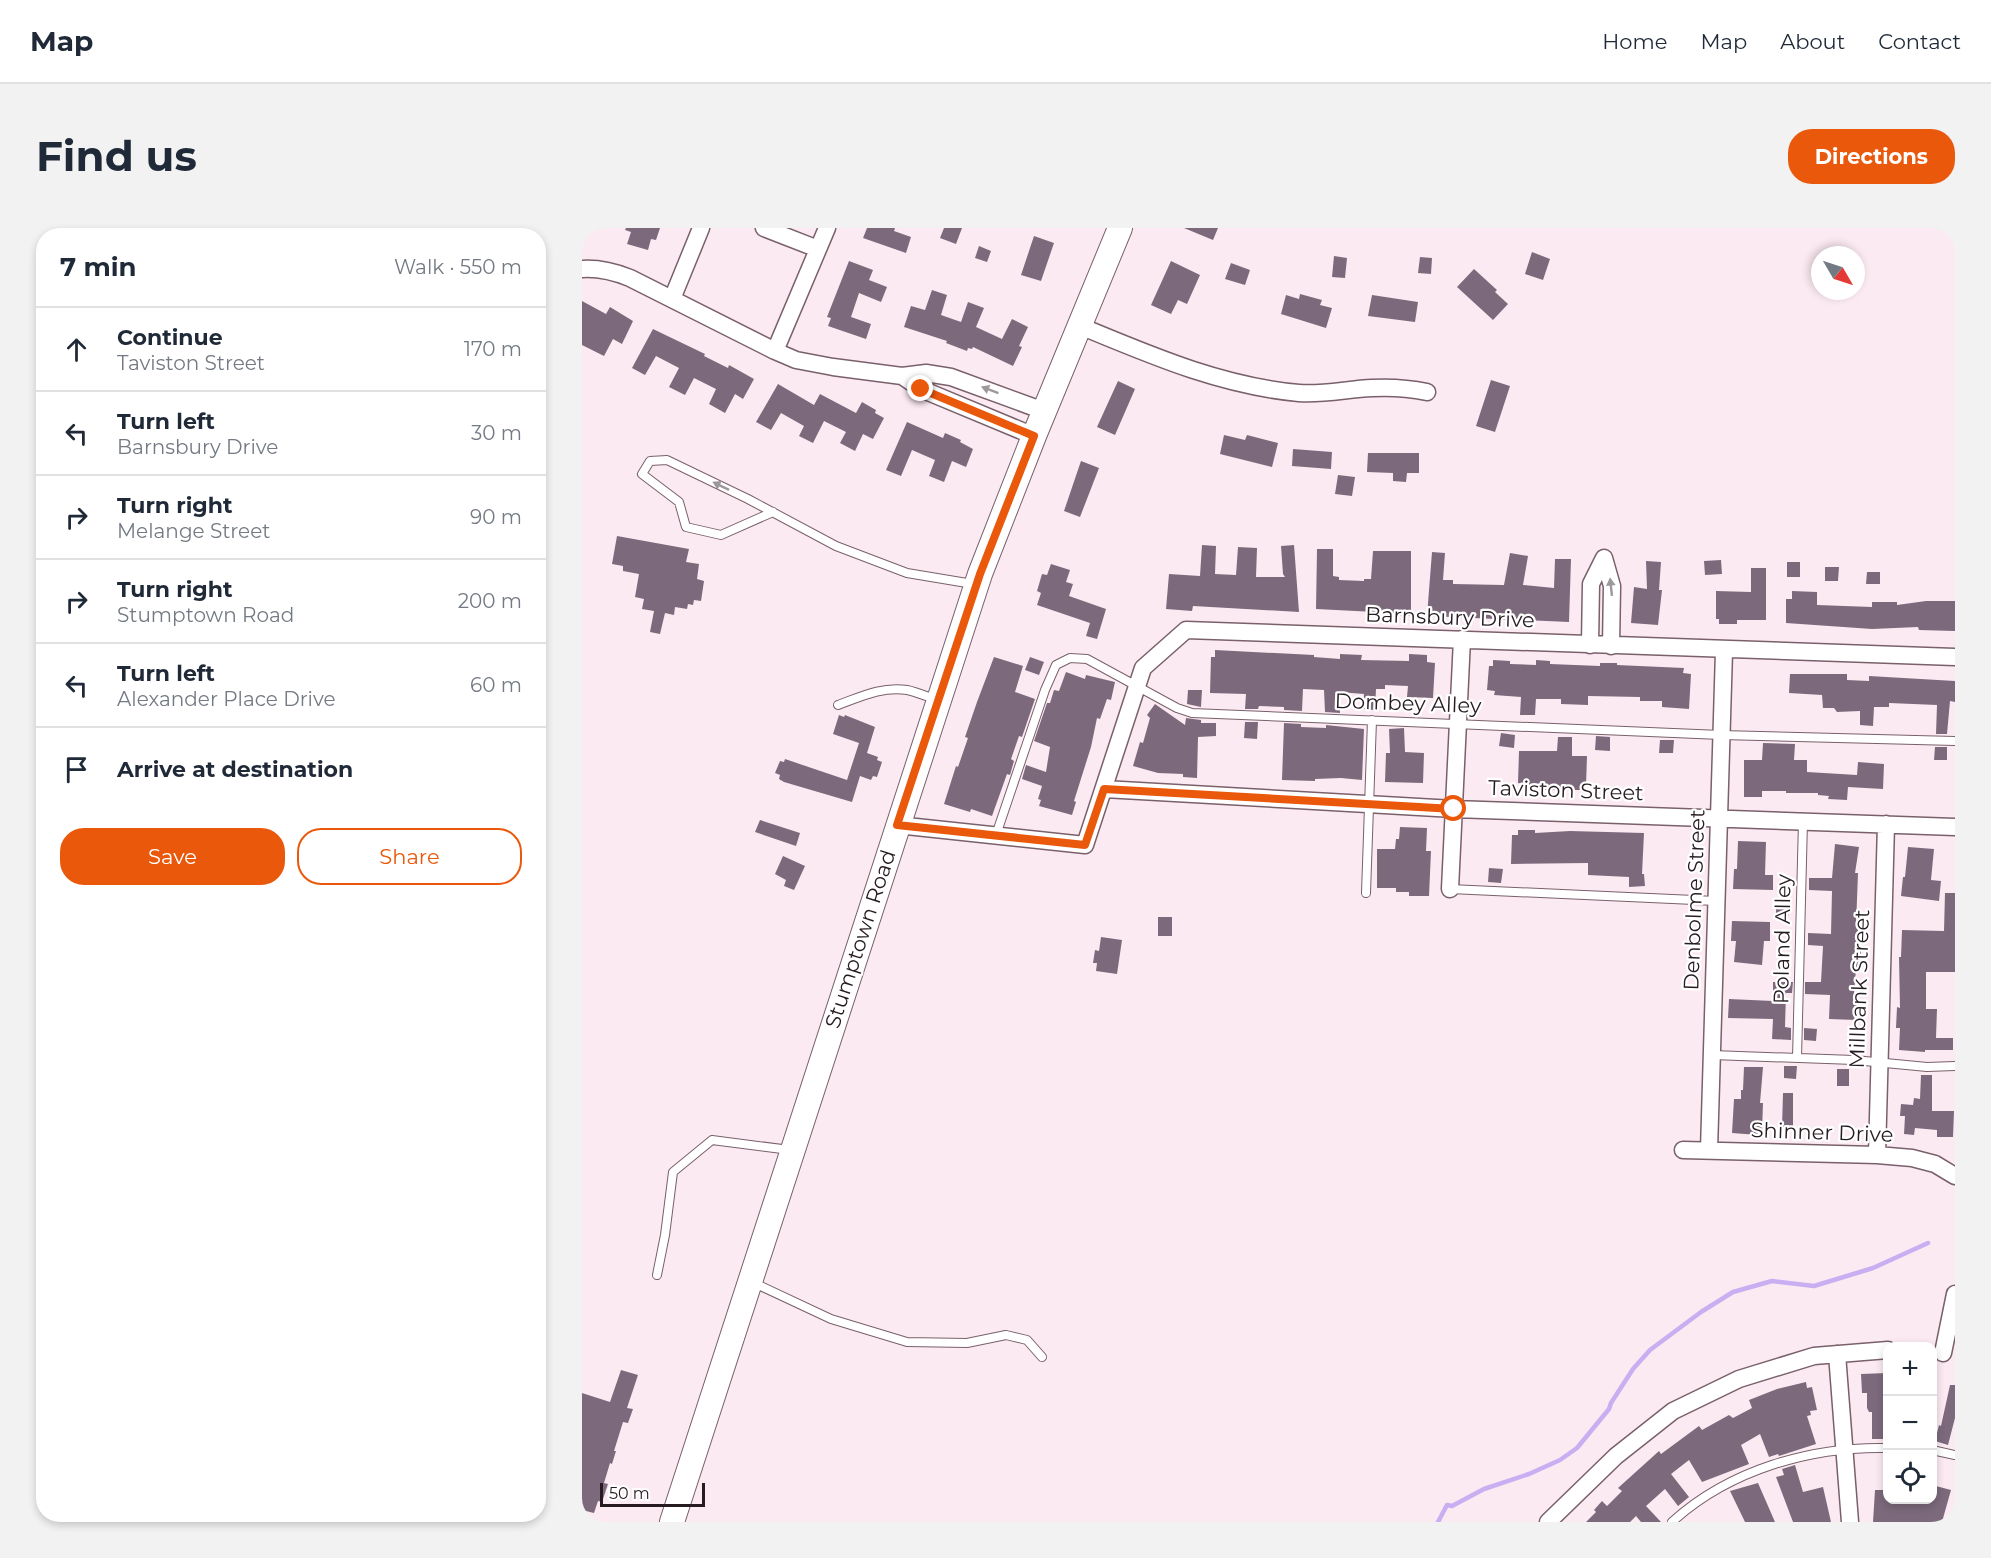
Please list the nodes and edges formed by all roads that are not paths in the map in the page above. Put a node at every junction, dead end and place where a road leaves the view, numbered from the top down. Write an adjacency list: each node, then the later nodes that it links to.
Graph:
1 (701, 228): 7 (street)
2 (765, 228): 5 (street)
3 (827, 228): 5 (street)
4 (1120, 228): 8 (street, Stumptown Road)
5 (818, 249): 9 (street)
6 (582, 269): 7 (street)
7 (672, 299): 9 (street)
8 (1080, 326): 11 (street); 12 (street, Stumptown Road)
9 (776, 351): 10 (street)
10 (902, 376): 12 (street, one-way to 10); 13 (street)
11 (1427, 392)
12 (1044, 411): 13 (street, Stumptown Road)
13 (1034, 436): 15 (street, Stumptown Road)
14 (773, 512): 14 (lane, one-way to 14); 15 (lane)
15 (977, 584): 22 (street, Stumptown Road)
16 (1462, 639): 17 (street, Barnsbury Drive); 21 (street, Barnsbury Drive); 25 (street)
17 (1590, 645): 18 (street, Barnsbury Drive); 18 (street, one-way to 17)
18 (1611, 646): 19 (street, Barnsbury Drive)
19 (1724, 651): 20 (street, Barnsbury Drive); 26 (street, Denbolme Street)
20 (1955, 657)
21 (1137, 686): 24 (lane, Dombey Alley); 28 (street, Barnsbury Drive); 36 (lane, Dombey Alley)
22 (938, 701): 23 (lane); 34 (street, Stumptown Road)
23 (838, 705)
24 (1372, 720): 25 (lane, Dombey Alley); 29 (lane)
25 (1458, 723): 26 (lane, Dombey Alley); 30 (street)
26 (1721, 735): 27 (lane, Dombey Alley); 31 (street, Denbolme Street)
27 (1955, 741)
28 (1104, 789): 29 (street, Taviston Street); 36 (street, Barnsbury Drive)
29 (1370, 804): 30 (street, Taviston Street); 38 (lane)
30 (1454, 809): 31 (street, Taviston Street); 37 (street)
31 (1719, 818): 32 (street, Taviston Street); 39 (street, Denbolme Street)
32 (1803, 821): 33 (street, Taviston Street); 41 (lane, Poland Alley)
33 (1886, 824): 35 (street, Taviston Street); 42 (street, Millbank Street)
34 (897, 825): 36 (street); 44 (street, Stumptown Road)
35 (1955, 827)
36 (996, 836)
37 (1450, 889): 39 (lane)
38 (1366, 893)
39 (1716, 901): 40 (street, Denbolme Street)
40 (1712, 1055): 41 (lane); 46 (street, Denbolme Street)
41 (1797, 1058): 42 (lane)
42 (1880, 1062): 43 (lane); 47 (street, Millbank Street)
43 (1955, 1066)
44 (792, 1150): 49 (lane); 50 (street, Stumptown Road)
45 (1683, 1150): 46 (street, Shinner Drive)
46 (1709, 1150): 47 (street, Shinner Drive)
47 (1877, 1155): 48 (street, Shinner Drive)
48 (1955, 1176)
49 (657, 1275)
50 (749, 1281): 55 (lane); 60 (street, Stumptown Road)
51 (1955, 1294): 54 (street)
52 (1883, 1350): 53 (street)
53 (1837, 1353): 57 (street); 61 (street)
54 (1943, 1354)
55 (1042, 1357)
56 (1883, 1448): 57 (lane)
57 (1844, 1449): 62 (lane); 63 (street)
58 (1937, 1451): 59 (lane)
59 (1955, 1455)
60 (672, 1522)
61 (1548, 1522)
62 (1672, 1522)
63 (1850, 1522)

